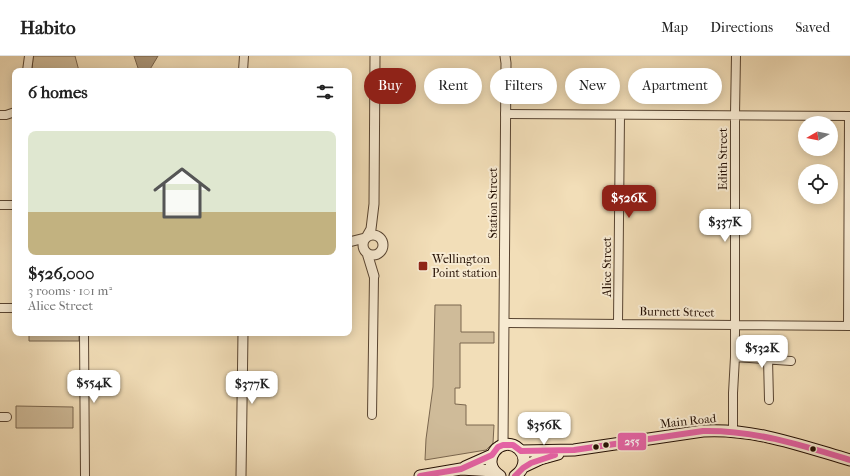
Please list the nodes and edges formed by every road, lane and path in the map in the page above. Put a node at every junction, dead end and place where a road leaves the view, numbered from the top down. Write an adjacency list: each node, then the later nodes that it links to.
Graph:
1 (29, 56): 6 (street)
2 (244, 56): 7 (street)
3 (375, 56): 15 (street)
4 (505, 56): 9 (street, Station Street)
5 (736, 56): 10 (street, Edith Street)
6 (27, 68)
7 (243, 68)
8 (12, 113): 11 (street)
9 (505, 114): 12 (street); 26 (street, Station Street)
10 (735, 114): 12 (street); 13 (street); 28 (street, Edith Street)
11 (0, 115)
12 (620, 115): 27 (street, Alice Street)
13 (850, 116): 29 (street)
14 (0, 204): 16 (street)
15 (374, 204): 17 (street); 18 (street)
16 (12, 205)
17 (366, 237): 18 (street); 19 (street); 21 (street)
18 (381, 238): 22 (street)
19 (352, 241)
20 (352, 248): 21 (street)
21 (366, 252): 22 (street); 23 (street)
22 (379, 253): 23 (street)
23 (374, 276): 36 (street)
24 (0, 308): 25 (street)
25 (12, 308)
26 (504, 323): 27 (street, Burnett Street); 38 (street, Station Street)
27 (618, 323): 28 (street, Burnett Street)
28 (735, 325): 29 (street, Burnett Street); 32 (street, Edith Street)
29 (849, 326)
30 (84, 336): 47 (street)
31 (243, 336): 48 (street)
32 (735, 357): 33 (street); 37 (street, Edith Street)
33 (768, 360): 34 (street); 35 (street)
34 (791, 361)
35 (769, 400)
36 (372, 415)
37 (733, 430): 39 (main road, Main Road); 42 (main road, Main Road)
38 (503, 445): 40 (main road, Main Road); 41 (main road)
39 (574, 450): 40 (main road, Main Road); 43 (main road, Main Road)
40 (521, 451): 43 (main road)
41 (492, 455): 44 (main road); 45 (main road)
42 (850, 460)
43 (523, 467): 49 (main road, Main Road)
44 (461, 469): 45 (main road); 46 (main road)
45 (497, 474)
46 (424, 475)
47 (85, 476)
48 (241, 476)
49 (515, 476)

